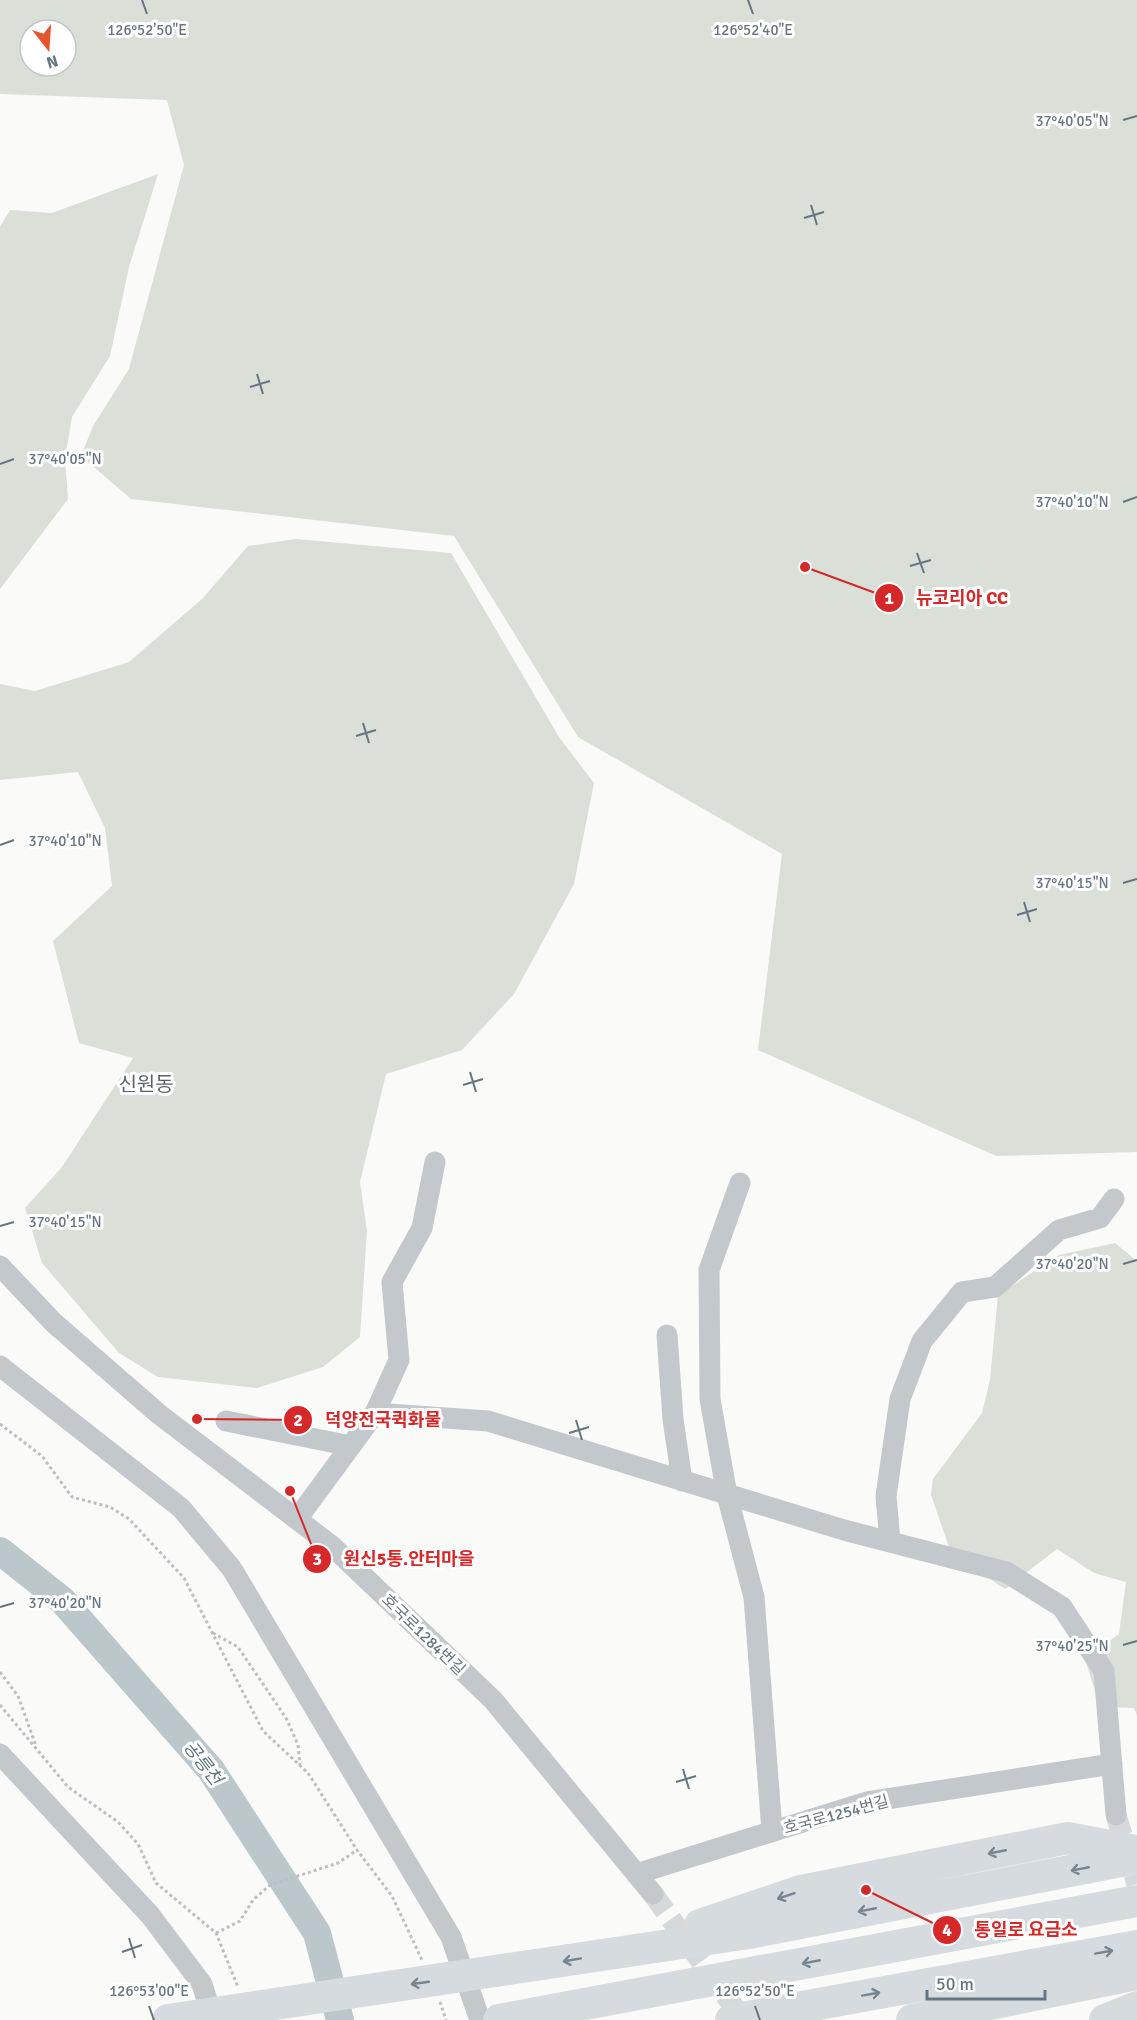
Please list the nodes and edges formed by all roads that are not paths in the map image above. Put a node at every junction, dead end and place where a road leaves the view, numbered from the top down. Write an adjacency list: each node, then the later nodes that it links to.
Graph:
1 (435, 1162): 7 (street)
2 (740, 1183): 11 (street)
3 (1114, 1198): 13 (street)
4 (0, 1266): 12 (street, 호국로1284번길)
5 (667, 1335): 10 (street)
6 (0, 1366): 29 (street)
7 (375, 1413): 9 (street); 10 (street)
8 (226, 1421): 9 (street)
9 (351, 1446): 12 (street)
10 (682, 1480): 11 (street)
11 (727, 1495): 13 (street); 17 (street)
12 (297, 1520): 20 (street, 호국로1284번길)
13 (890, 1542): 15 (street)
14 (0, 1754): 28 (street)
15 (1112, 1764): 16 (street); 17 (street, 호국로1254번길)
16 (1116, 1815)
17 (772, 1831): 20 (street, 호국로1254번길)
18 (1137, 1851): 24 (highway, one-way to 24)
19 (1137, 1858): 24 (highway, one-way to 24)
20 (636, 1874): 21 (street, 호국로1284번길)
21 (653, 1894)
22 (1137, 1901): 30 (highway, one-way to 30)
23 (1137, 1946): 31 (highway, one-way to 23)
24 (618, 1952): 27 (highway, one-way to 27)
25 (1137, 1974): 32 (highway)
26 (1137, 2007): 33 (highway)
27 (168, 2020)
28 (213, 2020)
29 (480, 2020)
30 (500, 2020)
31 (731, 2020)
32 (912, 2020)
33 (1105, 2020)

